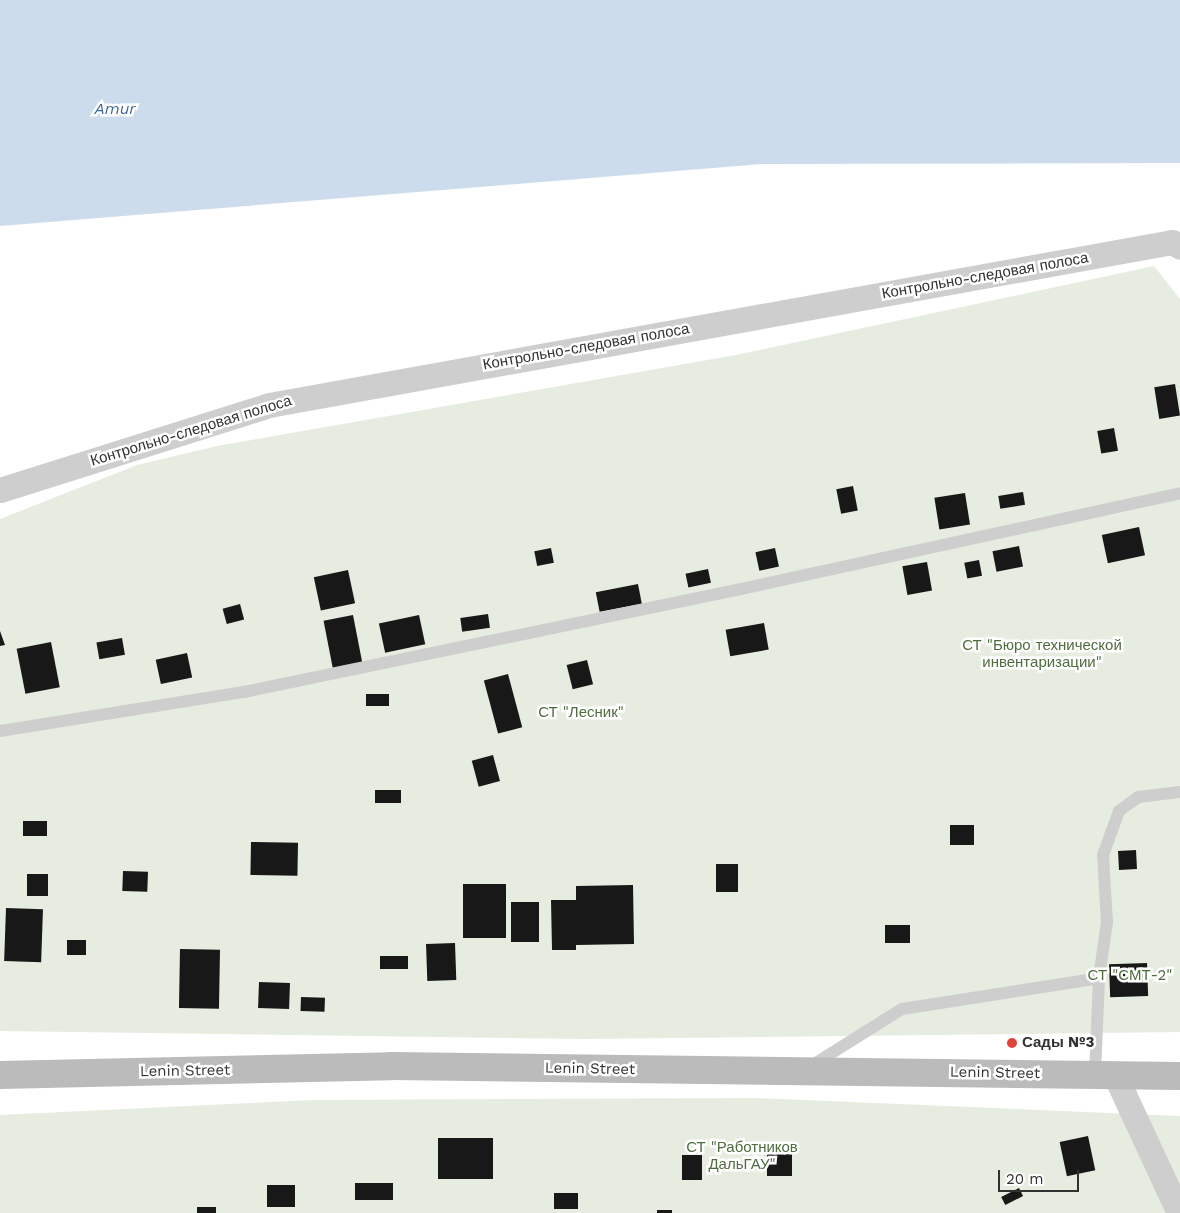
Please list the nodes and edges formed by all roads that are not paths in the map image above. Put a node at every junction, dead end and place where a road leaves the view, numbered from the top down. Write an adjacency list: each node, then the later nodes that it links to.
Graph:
1 (1180, 246): 2 (street, Контрольно-следовая полоса)
2 (0, 490)
3 (1180, 493): 4 (lane)
4 (0, 731)
5 (1180, 792): 6 (lane)
6 (1099, 978): 7 (lane); 8 (lane)
7 (803, 1071): 8 (street, Lenin Street); 9 (street, Lenin Street)
8 (1105, 1074): 10 (street, Lenin Street); 11 (street)
9 (0, 1075)
10 (1180, 1076)
11 (1179, 1213)

